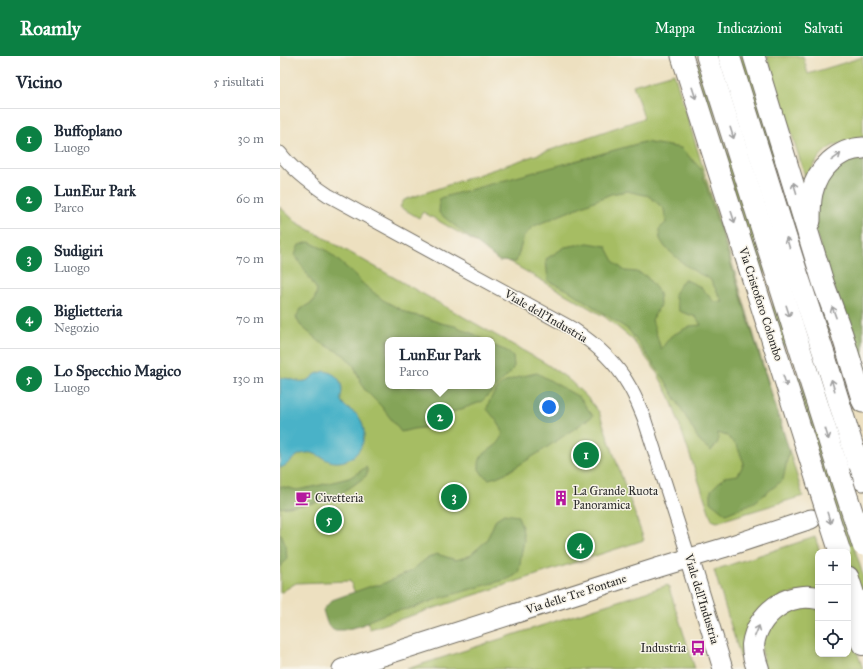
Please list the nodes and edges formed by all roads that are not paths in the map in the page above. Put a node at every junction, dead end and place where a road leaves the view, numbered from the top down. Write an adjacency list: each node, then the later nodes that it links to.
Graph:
1 (682, 56): 10 (main road, Via Cristoforo Colombo, one-way to 10)
2 (707, 56): 8 (main road, Via Cristoforo Colombo, one-way to 8)
3 (729, 56): 8 (main road, Via Cristoforo Colombo, one-way to 3)
4 (754, 56): 7 (main road, one-way to 4)
5 (863, 148): 7 (main road, one-way to 5)
6 (280, 153): 20 (street, Viale dell'Industria)
7 (812, 244): 9 (main road)
8 (787, 273): 9 (main road); 10 (main road); 13 (main road, Via Cristoforo Colombo); 14 (main road, Via Cristoforo Colombo, one-way to 14)
9 (823, 282): 11 (main road, one-way to 9)
10 (761, 305): 12 (main road, Via Cristoforo Colombo)
11 (842, 334): 13 (main road); 15 (main road)
12 (777, 357): 14 (main road); 19 (main road, Via Cristoforo Colombo, one-way to 19, bridge)
13 (826, 360): 16 (main road, Via Cristoforo Colombo, one-way to 13)
14 (806, 368): 18 (main road, Via Cristoforo Colombo, one-way to 18, bridge)
15 (863, 402)
16 (860, 471)
17 (811, 519): 20 (main road, Via delle Tre Fontane)
18 (863, 545)
19 (839, 549)
20 (689, 558): 26 (main road, Via delle Tre Fontane); 27 (main road, Viale dell'Industria)
21 (851, 585): 24 (main road)
22 (815, 598): 28 (highway, one-way to 22)
23 (849, 621): 25 (highway)
24 (863, 623)
25 (863, 644)
26 (342, 669)
27 (723, 669)
28 (758, 669)

